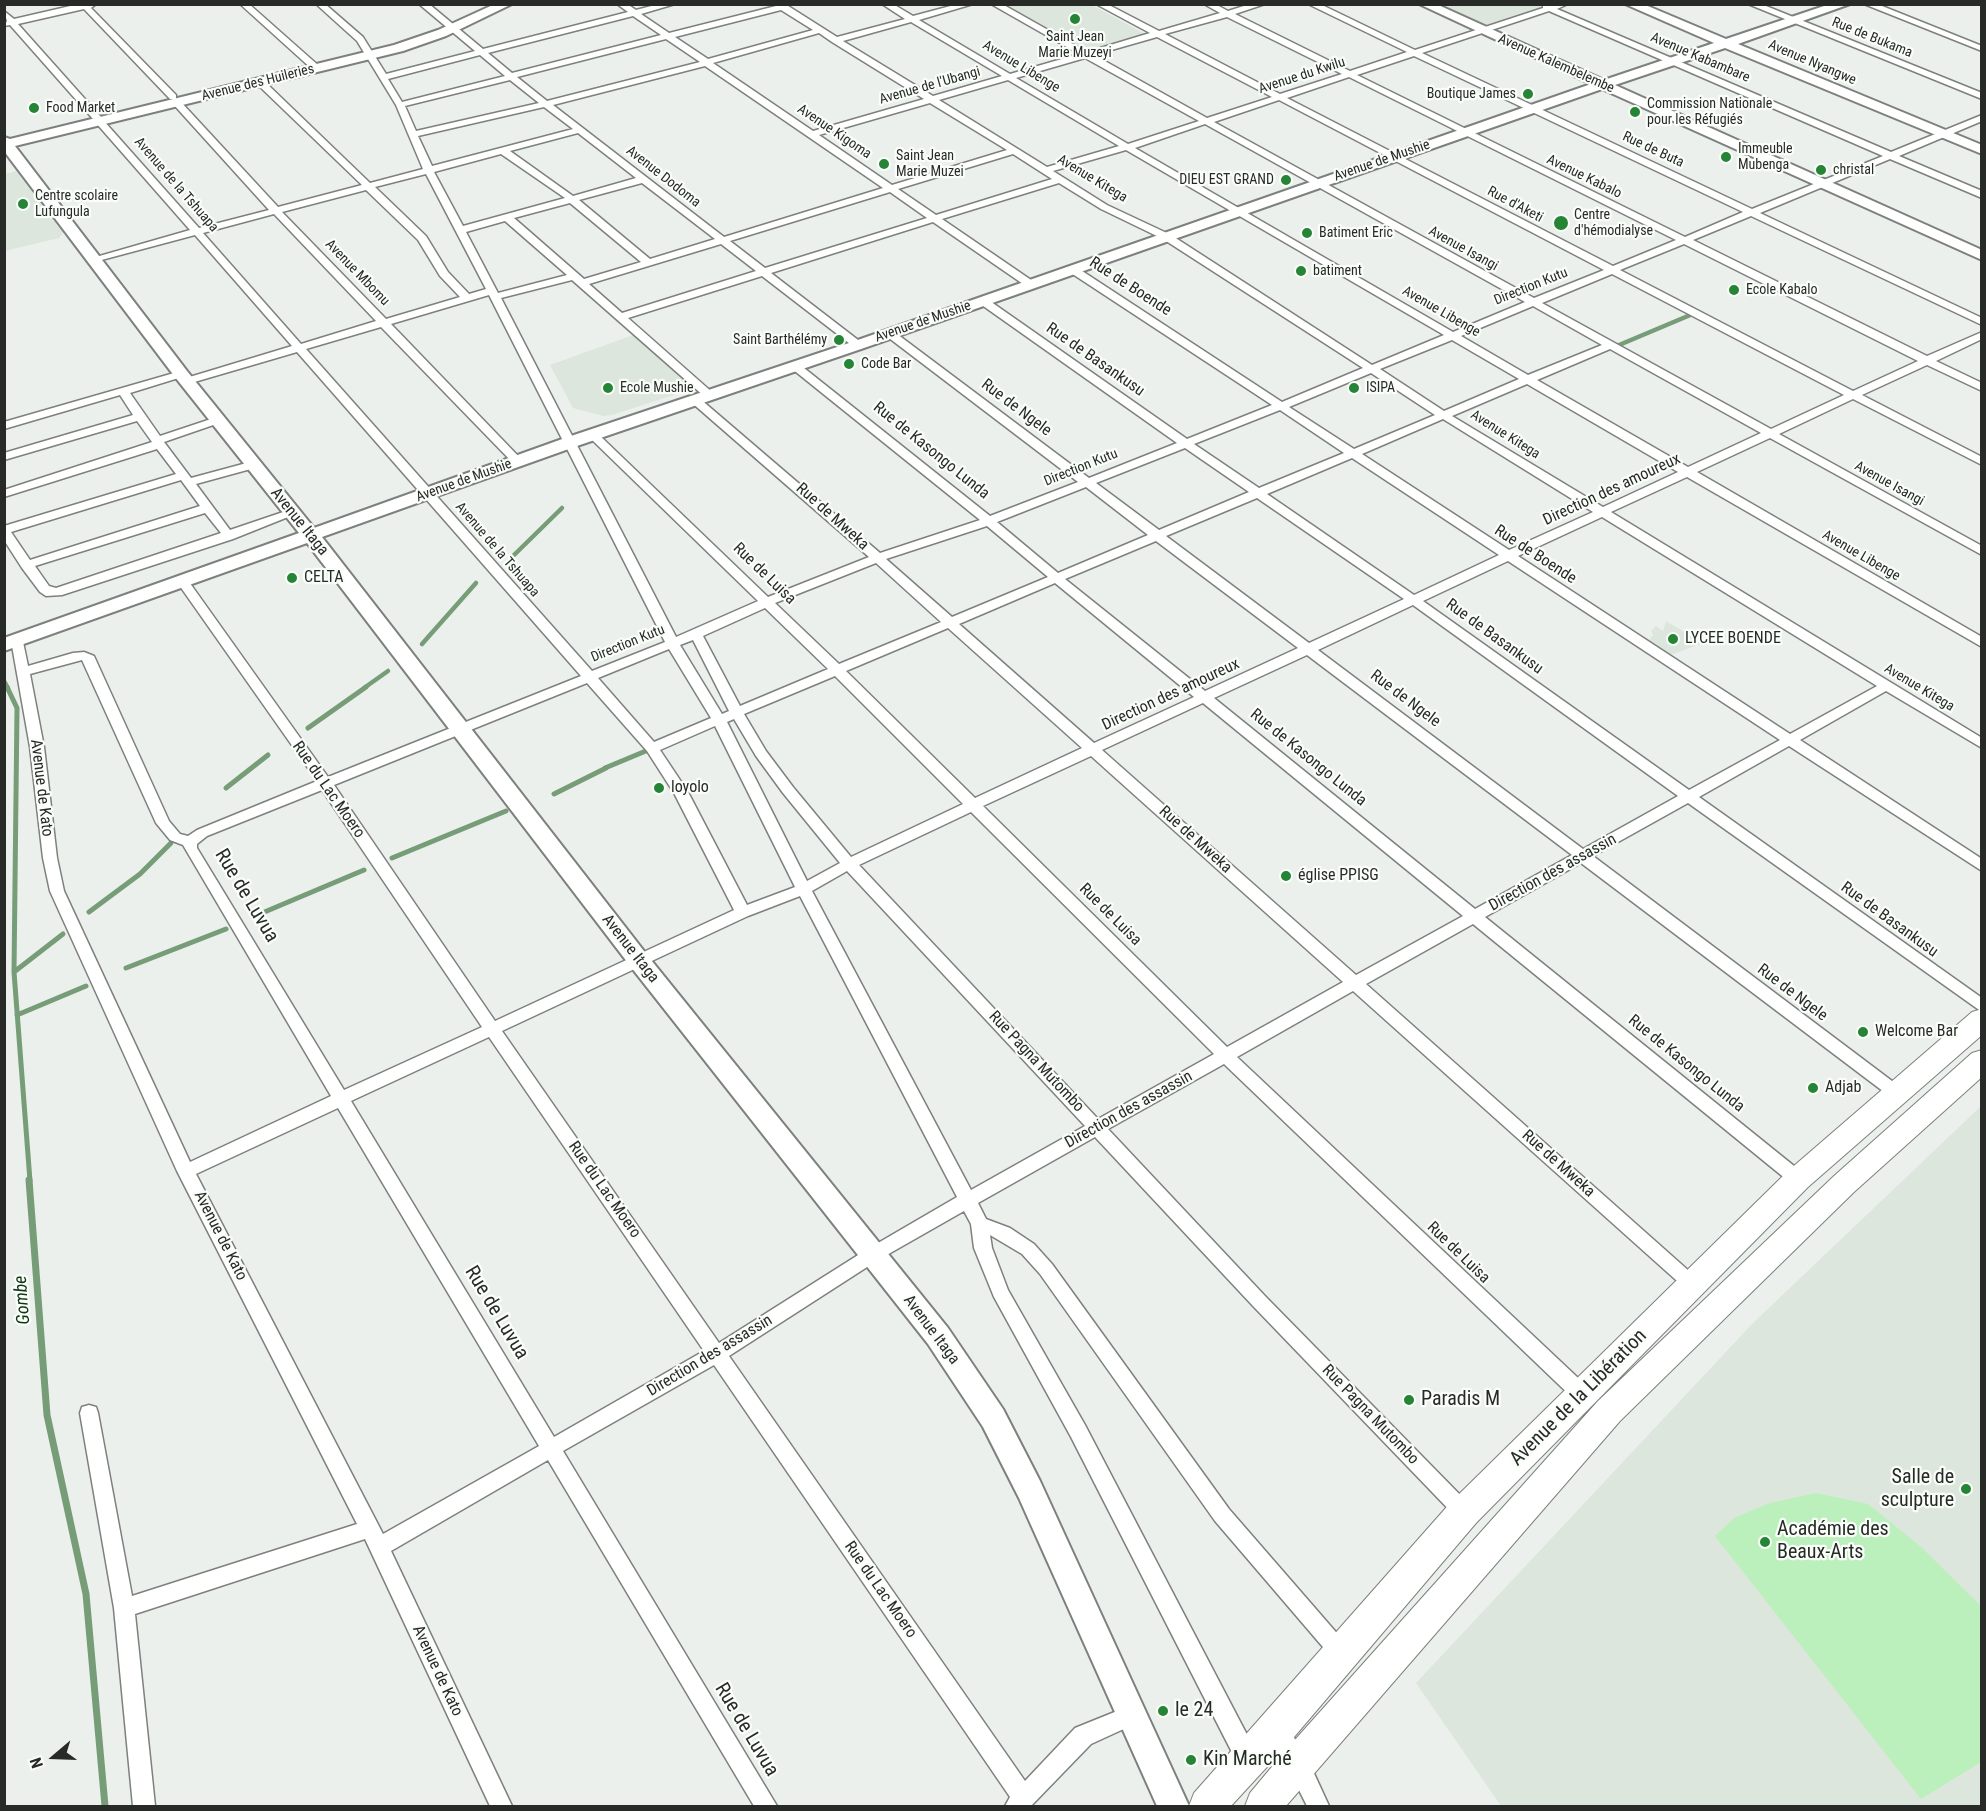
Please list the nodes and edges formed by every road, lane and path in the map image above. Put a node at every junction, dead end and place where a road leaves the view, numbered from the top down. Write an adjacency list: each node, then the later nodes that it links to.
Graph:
1 (244, 4): 45 (street)
2 (320, 4): 39 (street)
3 (423, 4): 31 (street, Avenue Dodoma)
4 (492, 4): 31 (street, Avenue des Huileries)
5 (506, 4): 31 (street, Avenue des Huileries)
6 (621, 4): 25 (street, Avenue Kigoma)
7 (671, 4): 25 (street)
8 (886, 4): 28 (street, Avenue Libenge)
9 (969, 4): 28 (street)
10 (995, 4): 42 (street, Avenue Isangi)
11 (1100, 4): 34 (street, Rue d'Aketi)
12 (1208, 4): 27 (street, Avenue Kabalo)
13 (1261, 4): 27 (street, Avenue de l'Ubangi)
14 (1312, 4): 41 (street, Rue de Buta)
15 (1425, 4): 33 (street, Avenue Kalembelembe)
16 (1539, 4): 24 (street, Avenue Kabambare)
17 (1564, 4): 24 (street, Avenue du Kwilu)
18 (1630, 4): 37 (street, Avenue Nyangwe)
19 (1752, 4): 29 (street, Rue de Bukama)
20 (1844, 4): 29 (street, Avenue de Mushie)
21 (1868, 4): 38 (street)
22 (87, 5): 30 (street); 54 (street, Avenue Mbomu)
23 (780, 6): 32 (street, Avenue Kitega); 35 (street)
24 (1551, 9): 33 (street, Avenue du Kwilu); 43 (street, Avenue Kabambare)
25 (634, 13): 35 (street, Avenue Kigoma); 40 (street)
26 (4, 14): 30 (street, Avenue de la Tshuapa)
27 (1228, 14): 34 (street, Avenue de l'Ubangi); 46 (street, Avenue Kabalo)
28 (912, 20): 36 (street); 49 (street, Avenue Libenge)
29 (1793, 21): 37 (street, Avenue de Mushie); 52 (street, Rue de Bukama)
30 (8, 23): 60 (street, Avenue de la Tshuapa)
31 (451, 27): 39 (street, Avenue des Huileries); 40 (street, Avenue Dodoma)
32 (821, 30): 36 (street, Avenue Kitega); 44 (street)
33 (1485, 32): 41 (street, Avenue du Kwilu); 51 (street, Avenue Kalembelembe)
34 (1157, 34): 42 (street, Avenue de l'Ubangi); 53 (street, Rue d'Aketi)
35 (668, 36): 44 (street, Avenue Kigoma); 48 (street)
36 (835, 40): 55 (street, Avenue Kitega)
37 (1724, 43): 43 (street, Avenue de Mushie); 65 (street, Avenue Nyangwe)
38 (1982, 49)
39 (370, 53): 45 (street, Avenue des Huileries); 47 (street)
40 (482, 53): 47 (street); 48 (street, Avenue Dodoma)
41 (1416, 54): 46 (street, Avenue du Kwilu); 58 (street, Rue de Buta)
42 (1084, 55): 49 (street, Avenue de l'Ubangi); 61 (street, Avenue Isangi)
43 (1673, 61): 51 (street, Avenue de Mushie); 72 (street, Avenue Kabambare)
44 (706, 63): 56 (street); 64 (street, Avenue Kigoma)
45 (314, 66): 50 (street, Avenue des Huileries); 54 (street, Avenue des Huileries)
46 (1348, 76): 53 (street, Avenue du Kwilu); 63 (street, Avenue Kabalo)
47 (385, 77): 57 (street)
48 (511, 77): 56 (street, Avenue Dodoma); 57 (street)
49 (1007, 77): 55 (street, Avenue de l'Ubangi); 68 (street, Avenue Libenge)
50 (261, 83): 54 (street, Avenue des Huileries); 80 (street)
51 (1605, 86): 58 (street, Avenue de Mushie); 78 (street, Avenue Kalembelembe)
52 (1982, 96)
53 (1278, 99): 61 (street, Avenue du Kwilu); 73 (street, Rue d'Aketi)
54 (175, 100): 60 (street, Avenue des Huileries); 84 (street, Avenue Mbomu)
55 (932, 100): 64 (street, Avenue de l'Ubangi); 69 (street, Avenue Kitega)
56 (549, 104): 62 (street, Avenue Dodoma); 66 (street)
57 (400, 105): 66 (street)
58 (1533, 108): 63 (street, Avenue de Mushie); 86 (street, Rue de Buta)
59 (1982, 118): 65 (street, Direction Kutu)
60 (98, 119): 67 (street, Avenue des Huileries); 90 (street, Avenue de la Tshuapa)
61 (1206, 122): 68 (street, Avenue du Kwilu); 79 (street, Avenue Isangi)
62 (580, 130): 71 (street); 76 (street, Avenue Dodoma)
63 (1463, 132): 73 (street, Avenue de Mushie); 92 (street, Avenue Kabalo)
64 (813, 134): 81 (street, Avenue Kigoma)
65 (1942, 134): 70 (street, Avenue Nyangwe); 72 (street, Direction Kutu)
66 (412, 135): 74 (street)
67 (5, 142): 95 (street, Avenue Itaga)
68 (1127, 147): 75 (street, Avenue du Kwilu); 85 (street, Avenue Libenge)
69 (1014, 150): 75 (street, Avenue Kitega); 81 (street)
70 (1982, 150)
71 (503, 151): 74 (street); 83 (street)
72 (1889, 155): 78 (street, Direction Kutu); 82 (street, Avenue Kabambare)
73 (1394, 157): 79 (street, Avenue de Mushie); 98 (street, Rue d'Aketi)
74 (428, 169): 80 (street); 89 (street)
75 (1048, 170): 77 (street, Avenue Kitega)
76 (644, 179): 83 (street); 93 (street, Avenue Dodoma)
77 (1061, 179): 88 (street); 91 (street, Avenue Kitega)
78 (1821, 183): 86 (street, Direction Kutu); 94 (street, Avenue Kalembelembe)
79 (1317, 184): 85 (street, Avenue de Mushie); 105 (street, Avenue Isangi)
80 (368, 185): 84 (street); 103 (street)
81 (892, 188): 88 (street, Avenue Kigoma); 93 (street)
82 (1982, 195)
83 (571, 200): 87 (street); 96 (street)
84 (274, 209): 90 (street); 107 (street, Avenue Mbomu)
85 (1237, 212): 91 (street, Avenue de Mushie); 110 (street, Avenue Libenge)
86 (1751, 212): 92 (street, Direction Kutu); 108 (street, Rue de Buta)
87 (508, 218): 89 (street); 100 (street, Rue de Mweka)
88 (935, 218): 99 (street); 101 (street, Avenue Kigoma)
89 (461, 230): 102 (street)
90 (196, 231): 95 (street); 114 (street, Avenue de la Tshuapa)
91 (1167, 237): 97 (street, Avenue de Mushie); 117 (street, Avenue Kitega)
92 (1683, 240): 98 (street, Direction Kutu); 115 (street, Avenue Kabalo)
93 (723, 241): 96 (street); 99 (street, Avenue Dodoma)
94 (1982, 256)
95 (94, 259): 118 (street, Avenue Itaga)
96 (650, 264): 100 (street)
97 (1072, 269): 101 (street, Avenue de Mushie); 124 (street, Rue de Boende)
98 (1612, 270): 105 (street, Direction Kutu); 122 (street, Rue d'Aketi)
99 (763, 272): 106 (street); 112 (street, Avenue Dodoma)
100 (579, 279): 102 (street); 106 (street, Rue de Mweka)
101 (1030, 284): 104 (street, Avenue de Mushie)
102 (492, 294): 103 (street); 132 (street)
103 (465, 297): 107 (street)
104 (983, 301): 109 (street, Avenue de Mushie); 133 (street, Rue de Basankusu)
105 (1533, 303): 110 (street, Direction Kutu); 113 (street, Avenue Isangi)
106 (621, 317): 123 (street, Rue de Mweka)
107 (383, 321): 114 (street); 136 (street, Avenue Mbomu)
108 (1982, 322)
109 (889, 333): 112 (street, Avenue de Mushie); 141 (street, Rue de Ngele)
110 (1451, 335): 117 (street, Direction Kutu); 119 (street, Avenue Libenge)
111 (1982, 335): 115 (street, Direction des amoureux)
112 (858, 345): 116 (street, Avenue de Mushie)
113 (1611, 345): 119 (street); 129 (street, Avenue Isangi)
114 (298, 347): 118 (street); 143 (street, Avenue de la Tshuapa)
115 (1926, 361): 120 (street, Avenue Kabalo); 122 (street, Direction des amoureux)
116 (795, 366): 123 (street, Avenue de Mushie); 148 (street, Rue de Kasongo Lunda)
117 (1371, 369): 124 (street, Direction Kutu); 126 (street, Avenue Kitega)
118 (184, 377): 121 (street); 127 (street, Avenue Itaga)
119 (1529, 381): 126 (street); 139 (street, Avenue Libenge)
120 (1982, 388)
121 (123, 391): 125 (street); 128 (street)
122 (1853, 395): 129 (street, Direction des amoureux); 137 (street, Rue d'Aketi)
123 (702, 397): 130 (street, Avenue de Mushie); 154 (street, Rue de Mweka)
124 (1281, 406): 133 (street, Direction Kutu); 134 (street, Rue de Boende)
125 (141, 416): 131 (street); 135 (street)
126 (1445, 416): 134 (street); 147 (street, Avenue Kitega)
127 (218, 420): 131 (street); 138 (street, Avenue Itaga)
128 (4, 426)
129 (1771, 434): 139 (street, Direction des amoureux); 152 (street, Avenue Isangi)
130 (593, 435): 132 (street, Avenue de Mushie); 159 (street, Rue de Luisa)
131 (158, 442): 140 (street); 142 (street)
132 (571, 442): 136 (street, Avenue de Mushie); 163 (street)
133 (1185, 443): 141 (street, Direction Kutu); 144 (street, Rue de Basankusu)
134 (1353, 454): 144 (street); 153 (street, Rue de Boende)
135 (4, 457)
136 (518, 462): 143 (street, Avenue de Mushie)
137 (1982, 462)
138 (254, 465): 140 (street); 146 (street, Avenue Itaga)
139 (1687, 472): 147 (street, Direction des amoureux); 164 (street, Avenue Libenge)
140 (185, 480): 145 (street); 155 (street)
141 (1087, 482): 148 (street, Direction Kutu); 150 (street, Rue de Ngele)
142 (4, 494)
143 (428, 494): 151 (street, Avenue de Mushie); 168 (street, Avenue de la Tshuapa)
144 (1258, 494): 150 (street); 158 (street, Rue de Basankusu)
145 (207, 508): 149 (street); 155 (street)
146 (292, 513): 149 (street); 151 (street, Avenue Itaga)
147 (1603, 513): 153 (street, Direction des amoureux); 169 (street, Avenue Kitega)
148 (989, 520): 154 (street, Direction Kutu); 156 (street, Rue de Kasongo Lunda)
149 (229, 536): 155 (street)
150 (1158, 536): 156 (street); 165 (street, Rue de Ngele)
151 (312, 537): 157 (street, Avenue de Mushie); 173 (street, Avenue Itaga)
152 (1982, 551)
153 (1508, 557): 158 (street, Direction des amoureux); 174 (street, Rue de Boende)
154 (878, 558): 159 (street, Direction Kutu); 160 (street, Rue de Mweka)
155 (26, 565)
156 (1058, 579): 160 (street); 170 (street, Rue de Kasongo Lunda)
157 (183, 582): 162 (street, Avenue de Mushie); 178 (street, Rue du Lac Moero)
158 (1415, 601): 165 (street, Direction des amoureux); 179 (street, Rue de Basankusu)
159 (768, 602): 161 (street, Direction Kutu); 166 (street, Rue de Luisa)
160 (952, 625): 166 (street); 177 (street, Rue de Mweka)
161 (696, 634): 163 (street, Direction Kutu); 171 (street, Rue Pagna Mutombo)
162 (11, 642): 167 (street, Avenue de Kato)
163 (672, 643): 168 (street, Direction Kutu); 172 (street)
164 (1982, 643)
165 (1310, 649): 170 (street, Direction des amoureux); 182 (street, Rue de Ngele)
166 (838, 670): 171 (street); 180 (street, Rue de Luisa)
167 (23, 672): 181 (street); 198 (street, Avenue de Kato)
168 (588, 676): 173 (street, Direction Kutu); 176 (street, Avenue de la Tshuapa)
169 (1886, 686): 174 (street, Direction des assassin); 175 (street, Avenue Kitega)
170 (1204, 698): 177 (street, Direction des amoureux); 187 (street, Rue de Kasongo Lunda)
171 (737, 713): 172 (street); 183 (street, Rue Pagna Mutombo)
172 (719, 720): 176 (street); 185 (street)
173 (460, 728): 178 (street, Direction Kutu); 188 (street, Avenue Itaga)
174 (1790, 741): 179 (street, Direction des assassin); 184 (street, Rue de Boende)
175 (1982, 744)
176 (652, 748): 186 (street, Avenue de la Tshuapa)
177 (1093, 749): 180 (street, Direction des amoureux); 189 (street, Rue de Mweka)
178 (326, 783): 181 (street, Direction Kutu); 192 (street, Rue du Lac Moero)
179 (1689, 797): 182 (street, Direction des assassin); 190 (street, Rue de Basankusu)
180 (973, 805): 183 (street, Direction des amoureux); 193 (street, Rue de Luisa)
181 (190, 842): 196 (street, Rue de Luvua)
182 (1585, 856): 187 (street, Direction des assassin); 195 (street, Rue de Ngele)
183 (849, 864): 185 (street, Direction des amoureux); 197 (street, Rue Pagna Mutombo)
184 (1982, 866)
185 (804, 889): 186 (street, Direction des amoureux); 200 (street)
186 (743, 912): 188 (street, Direction des amoureux)
187 (1475, 916): 189 (street, Direction des assassin); 199 (street, Rue de Kasongo Lunda)
188 (639, 961): 192 (street, Direction des amoureux); 202 (street, Avenue Itaga)
189 (1355, 982): 193 (street, Direction des assassin); 203 (street, Rue de Mweka)
190 (1982, 1006)
191 (1982, 1019): 195 (main road, Avenue de la Libération)
192 (490, 1029): 196 (street, Direction des amoureux); 204 (street, Rue du Lac Moero)
193 (1227, 1056): 197 (street, Direction des assassin); 205 (street, Rue de Luisa)
194 (1982, 1060): 206 (main road, Avenue de la Libération)
195 (1898, 1094): 199 (main road, Avenue de la Libération)
196 (342, 1100): 198 (street, Direction des amoureux); 208 (street, Rue de Luvua)
197 (1097, 1127): 200 (street, Direction des assassin); 209 (street, Rue Pagna Mutombo)
198 (186, 1171): 210 (street, Avenue de Kato)
199 (1798, 1179): 203 (main road, Avenue de la Libération)
200 (966, 1201): 201 (street); 202 (street, Direction des assassin)
201 (980, 1224): 213 (street); 216 (street)
202 (872, 1254): 204 (street, Direction des assassin); 214 (street, Avenue Itaga)
203 (1692, 1284): 205 (main road, Avenue de la Libération)
204 (717, 1353): 208 (street, Direction des assassin); 218 (street, Rue du Lac Moero)
205 (1581, 1395): 206 (street, Rue de Luisa); 209 (main road, Avenue de la Libération)
206 (1609, 1411): 217 (main road, Avenue de la Libération)
207 (89, 1413): 212 (street)
208 (551, 1449): 211 (street, Direction des assassin); 221 (street, Rue de Luvua)
209 (1464, 1512): 213 (main road, Avenue de la Libération)
210 (369, 1529): 211 (street, Avenue de Kato); 212 (street)
211 (379, 1547): 220 (street, Avenue de Kato)
212 (124, 1608): 219 (street)
213 (1341, 1653): 215 (main road, Avenue de la Libération)
214 (1132, 1716): 218 (street); 222 (street, Avenue Itaga)
215 (1276, 1730): 216 (main road, Avenue de la Libération); 217 (street)
216 (1248, 1760): 223 (main road, Avenue de la Libération)
217 (1298, 1764): 224 (main road, Avenue de la Libération); 225 (street)
218 (1020, 1802)
219 (144, 1806)
220 (501, 1806)
221 (766, 1806)
222 (1173, 1806)
223 (1207, 1806)
224 (1263, 1806)
225 (1318, 1806)

